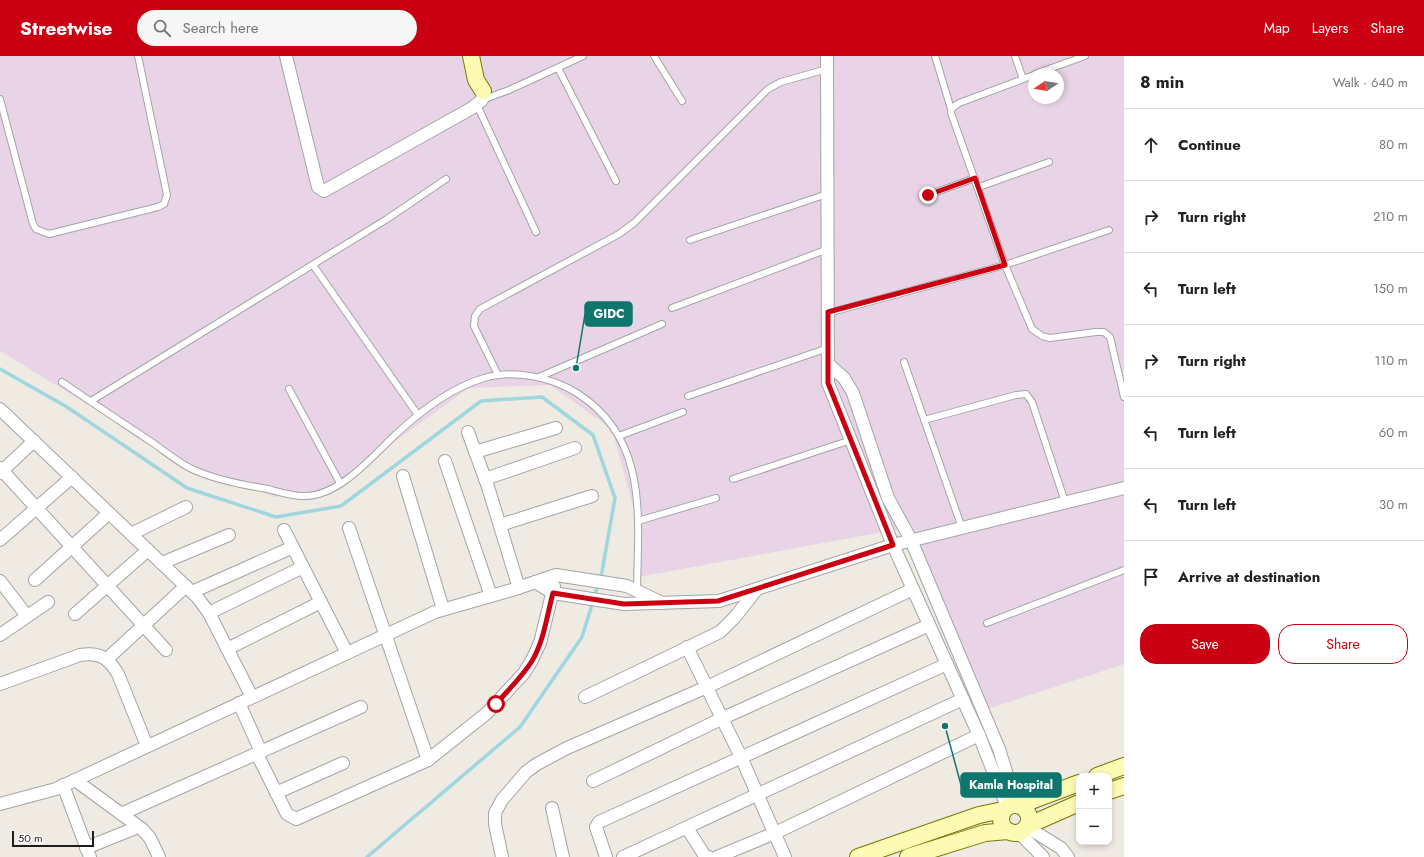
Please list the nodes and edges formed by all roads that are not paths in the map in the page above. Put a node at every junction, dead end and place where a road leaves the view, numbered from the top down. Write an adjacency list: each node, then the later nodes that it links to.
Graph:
1 (138, 56): 16 (lane)
2 (286, 56): 17 (street)
3 (471, 56): 17 (main road)
4 (482, 56): 17 (main road)
5 (583, 56): 11 (lane)
6 (654, 56): 18 (lane)
7 (827, 56): 13 (street)
8 (935, 56): 19 (lane)
9 (1015, 56): 15 (lane)
10 (1085, 56): 12 (lane)
11 (558, 68): 17 (lane); 23 (lane)
12 (1052, 68)
13 (827, 69): 25 (street); 39 (lane)
14 (1028, 76): 15 (lane)
15 (1023, 78): 19 (lane)
16 (0, 99)
17 (480, 99): 28 (lane)
18 (682, 101)
19 (951, 108): 21 (lane)
20 (1049, 162): 24 (lane)
21 (975, 178): 24 (lane); 26 (lane)
22 (446, 179): 31 (lane)
23 (616, 181)
24 (979, 187): 32 (lane)
25 (827, 194): 29 (lane); 30 (street)
26 (928, 195)
27 (1109, 230): 32 (lane)
28 (536, 232)
29 (690, 240)
30 (828, 249): 33 (lane); 34 (street)
31 (313, 265): 45 (lane); 48 (lane)
32 (1005, 265): 34 (lane); 44 (lane)
33 (672, 308)
34 (828, 312): 36 (street)
35 (662, 324): 40 (lane)
36 (828, 348): 38 (street); 43 (lane)
37 (904, 362): 49 (lane)
38 (828, 364): 53 (street); 79 (street)
39 (498, 376): 40 (lane); 48 (lane)
40 (539, 378): 52 (lane)
41 (62, 382): 45 (lane)
42 (289, 389): 63 (lane)
43 (688, 396)
44 (1124, 397)
45 (90, 401): 63 (lane)
46 (0, 409): 54 (street)
47 (683, 412): 52 (lane)
48 (418, 415): 63 (lane)
49 (924, 420): 67 (lane); 74 (lane)
50 (556, 428): 56 (street)
51 (468, 432): 56 (street)
52 (619, 436): 71 (lane)
53 (851, 440): 62 (lane); 80 (street)
54 (34, 441): 58 (street); 60 (street)
55 (576, 448): 61 (street)
56 (475, 452): 61 (street)
57 (446, 461): 98 (street)
58 (1, 470): 69 (street)
59 (403, 476): 102 (street)
60 (72, 477): 69 (street); 70 (street)
61 (485, 479): 72 (street)
62 (733, 479)
63 (340, 483)
64 (1124, 488): 67 (street)
65 (592, 496): 72 (street)
66 (716, 498): 71 (lane)
67 (1065, 502): 74 (street)
68 (186, 507): 76 (street)
69 (36, 508): 78 (street); 81 (street)
70 (109, 513): 76 (street); 81 (street)
71 (638, 521): 94 (lane)
72 (500, 526): 92 (street)
73 (349, 528): 110 (street)
74 (962, 528): 79 (street)
75 (284, 530): 82 (street)
76 (131, 534): 83 (street)
77 (229, 534): 84 (street)
78 (0, 540)
79 (911, 540): 80 (street); 143 (street)
80 (893, 545): 95 (street); 96 (street)
81 (72, 547): 88 (street); 91 (street)
82 (293, 547): 85 (street); 93 (street)
83 (148, 550): 84 (street); 91 (street)
84 (162, 563): 93 (street)
85 (303, 567): 100 (street); 104 (street)
86 (1124, 570): 106 (lane)
87 (556, 575): 90 (street); 94 (street); 97 (street)
88 (35, 580)
89 (0, 581): 105 (street)
90 (535, 582): 92 (street); 97 (street)
91 (107, 586): 103 (street); 107 (street)
92 (519, 588): 98 (street)
93 (189, 589): 104 (street); 107 (street)
94 (632, 589): 101 (street)
95 (757, 589): 101 (street); 111 (street)
96 (913, 589): 108 (street); 118 (street)
97 (553, 593): 101 (street); 129 (street)
98 (491, 596): 102 (street)
99 (48, 602): 105 (street)
100 (321, 602): 112 (street); 114 (street)
101 (662, 603)
102 (443, 609): 110 (street)
103 (75, 614)
104 (209, 614): 112 (street)
105 (27, 616): 109 (street)
106 (987, 623)
107 (144, 624): 113 (street); 115 (street)
108 (929, 626): 116 (street); 124 (street)
109 (0, 635)
110 (385, 635): 114 (street); 129 (street)
111 (687, 647): 118 (street); 120 (street)
112 (227, 649): 119 (street)
113 (166, 650)
114 (347, 653): 119 (street)
115 (106, 659): 117 (street); 126 (street)
116 (947, 664): 121 (street); 128 (street)
117 (0, 684)
118 (707, 687): 124 (street); 152 (street)
119 (252, 697): 122 (street)
120 (585, 697)
121 (963, 699): 125 (street); 140 (street)
122 (239, 703): 126 (street); 127 (street)
123 (361, 707): 127 (street)
124 (723, 718): 128 (street); 134 (street)
125 (979, 735): 143 (street); 149 (street)
126 (147, 746): 133 (street)
127 (259, 753): 139 (street); 145 (street)
128 (741, 757): 140 (street); 154 (street)
129 (428, 760): 139 (street)
130 (343, 763): 139 (street)
131 (1124, 766): 132 (main road)
132 (1105, 773)
133 (74, 780): 136 (street); 145 (street)
134 (593, 781)
135 (1076, 784): 143 (main road)
136 (63, 785): 141 (street); 150 (street)
137 (1124, 786): 138 (main road)
138 (1112, 791)
139 (276, 793)
140 (758, 794): 147 (street); 149 (street)
141 (0, 804)
142 (1076, 804): 148 (main road)
143 (1012, 806): 148 (main road); 148 (main road); 159 (main road)
144 (552, 808): 153 (street)
145 (121, 814): 146 (street)
146 (138, 826): 150 (street); 151 (street)
147 (687, 828): 155 (street); 156 (street)
148 (1021, 829): 160 (main road); 161 (street); 162 (street)
149 (775, 833): 157 (street); 158 (street)
150 (88, 852)
151 (159, 857)
152 (502, 857)
153 (563, 857)
154 (606, 857)
155 (623, 857)
156 (709, 857)
157 (717, 857)
158 (785, 857)
159 (858, 857)
160 (908, 857)
161 (1043, 857)
162 (1068, 857)

